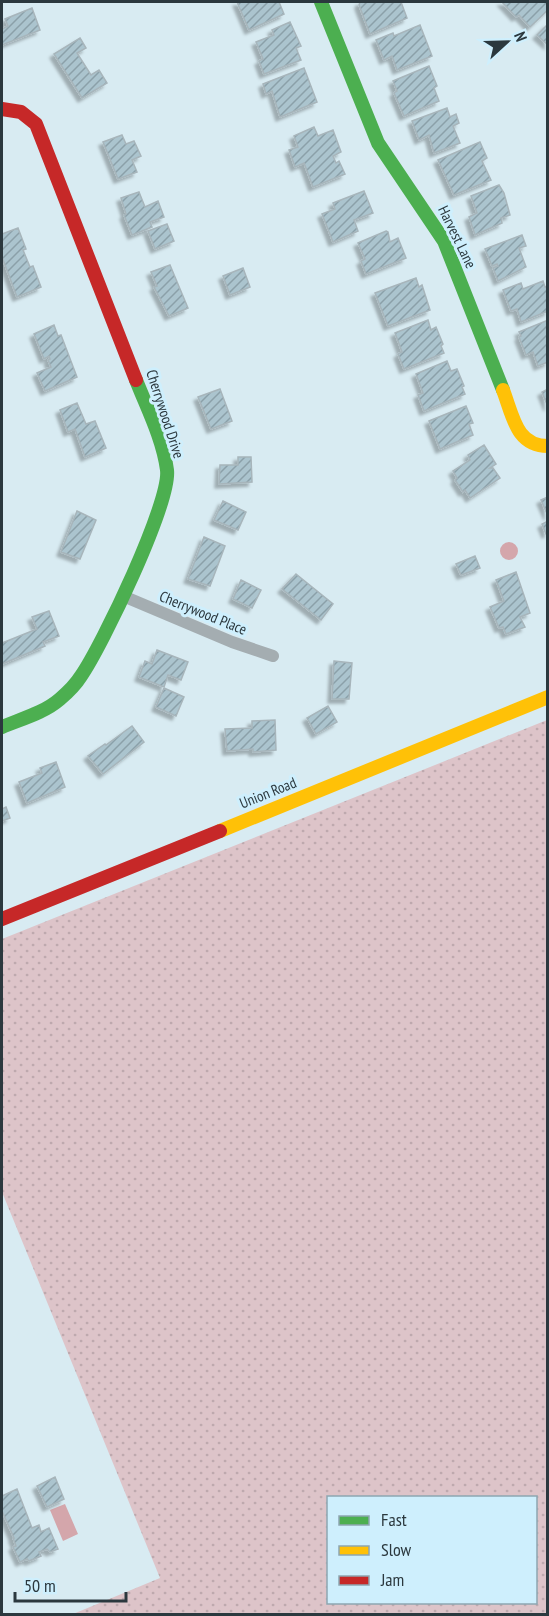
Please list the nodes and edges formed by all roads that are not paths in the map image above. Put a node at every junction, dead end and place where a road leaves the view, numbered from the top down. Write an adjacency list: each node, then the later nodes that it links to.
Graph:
1 (321, 2): 3 (street, Harvest Lane)
2 (2, 109): 4 (street, Cherrywood Drive)
3 (548, 446)
4 (123, 596): 5 (street, Cherrywood Place); 7 (street, Cherrywood Drive)
5 (273, 656)
6 (548, 697): 8 (street, Union Road)
7 (2, 727)
8 (2, 919)

